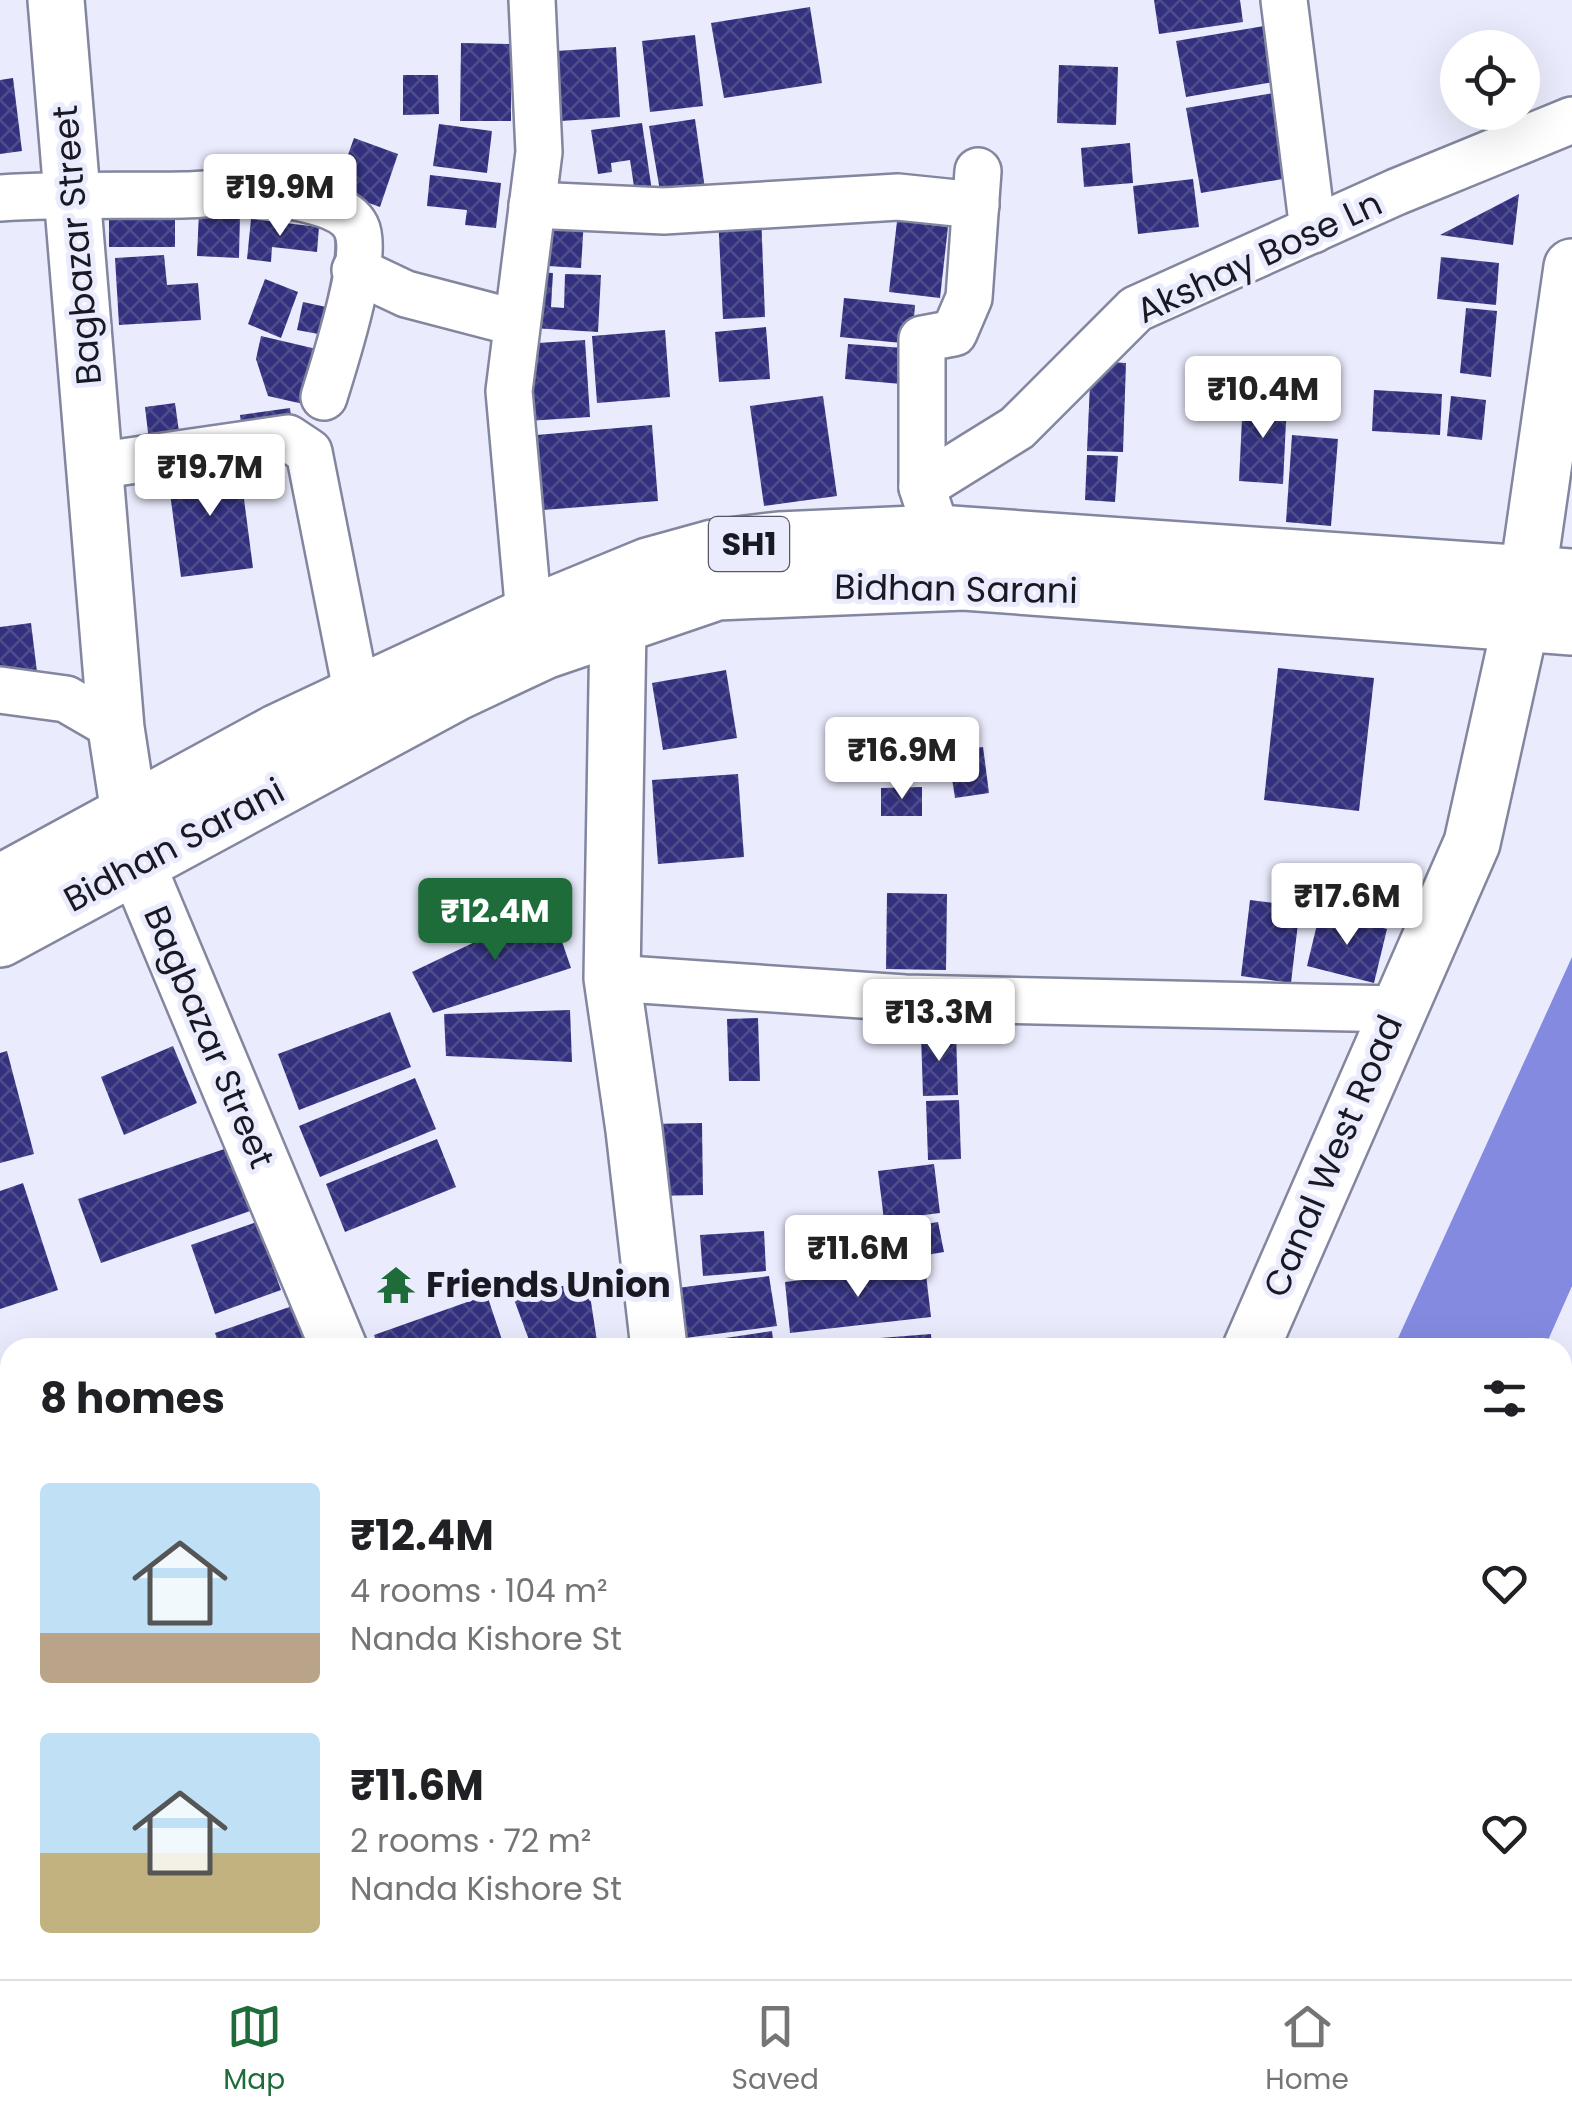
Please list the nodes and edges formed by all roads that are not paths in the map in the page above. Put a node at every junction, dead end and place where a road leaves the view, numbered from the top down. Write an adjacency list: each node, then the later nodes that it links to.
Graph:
1 (56, 0): 5 (main road, Bagbazar Street)
2 (532, 0): 7 (street)
3 (1284, 0): 8 (street)
4 (1572, 120): 8 (street, Akshay Bose Ln)
5 (73, 194): 6 (street); 10 (street); 13 (main road, Bagbazar Street)
6 (0, 198)
7 (532, 205): 11 (street); 14 (street)
8 (1313, 230): 14 (street, Akshay Bose Ln)
9 (1572, 267): 15 (main road, Canal West Road)
10 (355, 270): 11 (street); 12 (street)
11 (517, 323): 17 (street)
12 (324, 397)
13 (95, 466): 19 (street); 20 (main road, Bagbazar Street)
14 (931, 534): 15 (main road, Bidhan Sarani / SH1); 16 (main road, Bidhan Sarani / SH1)
15 (1548, 600): 26 (main road, Canal West Road)
16 (611, 605): 17 (main road, Bidhan Sarani / SH1); 25 (main road)
17 (537, 633): 19 (main road, Bidhan Sarani / SH1); 22 (main road, Bidhan Sarani / SH1)
18 (0, 690): 20 (street)
19 (358, 695): 21 (main road, Bidhan Sarani / SH1)
20 (116, 728): 21 (main road, Bagbazar Street)
21 (131, 810): 22 (main road, Bagbazar Street); 23 (main road, Bidhan Sarani / SH1)
22 (137, 865): 24 (main road, Bidhan Sarani / SH1); 27 (main road, Bagbazar Street)
23 (0, 883)
24 (0, 939)
25 (612, 978): 26 (street); 28 (main road)
26 (1397, 1009): 29 (main road, Canal West Road)
27 (335, 1338)
28 (658, 1338)
29 (1255, 1338)

